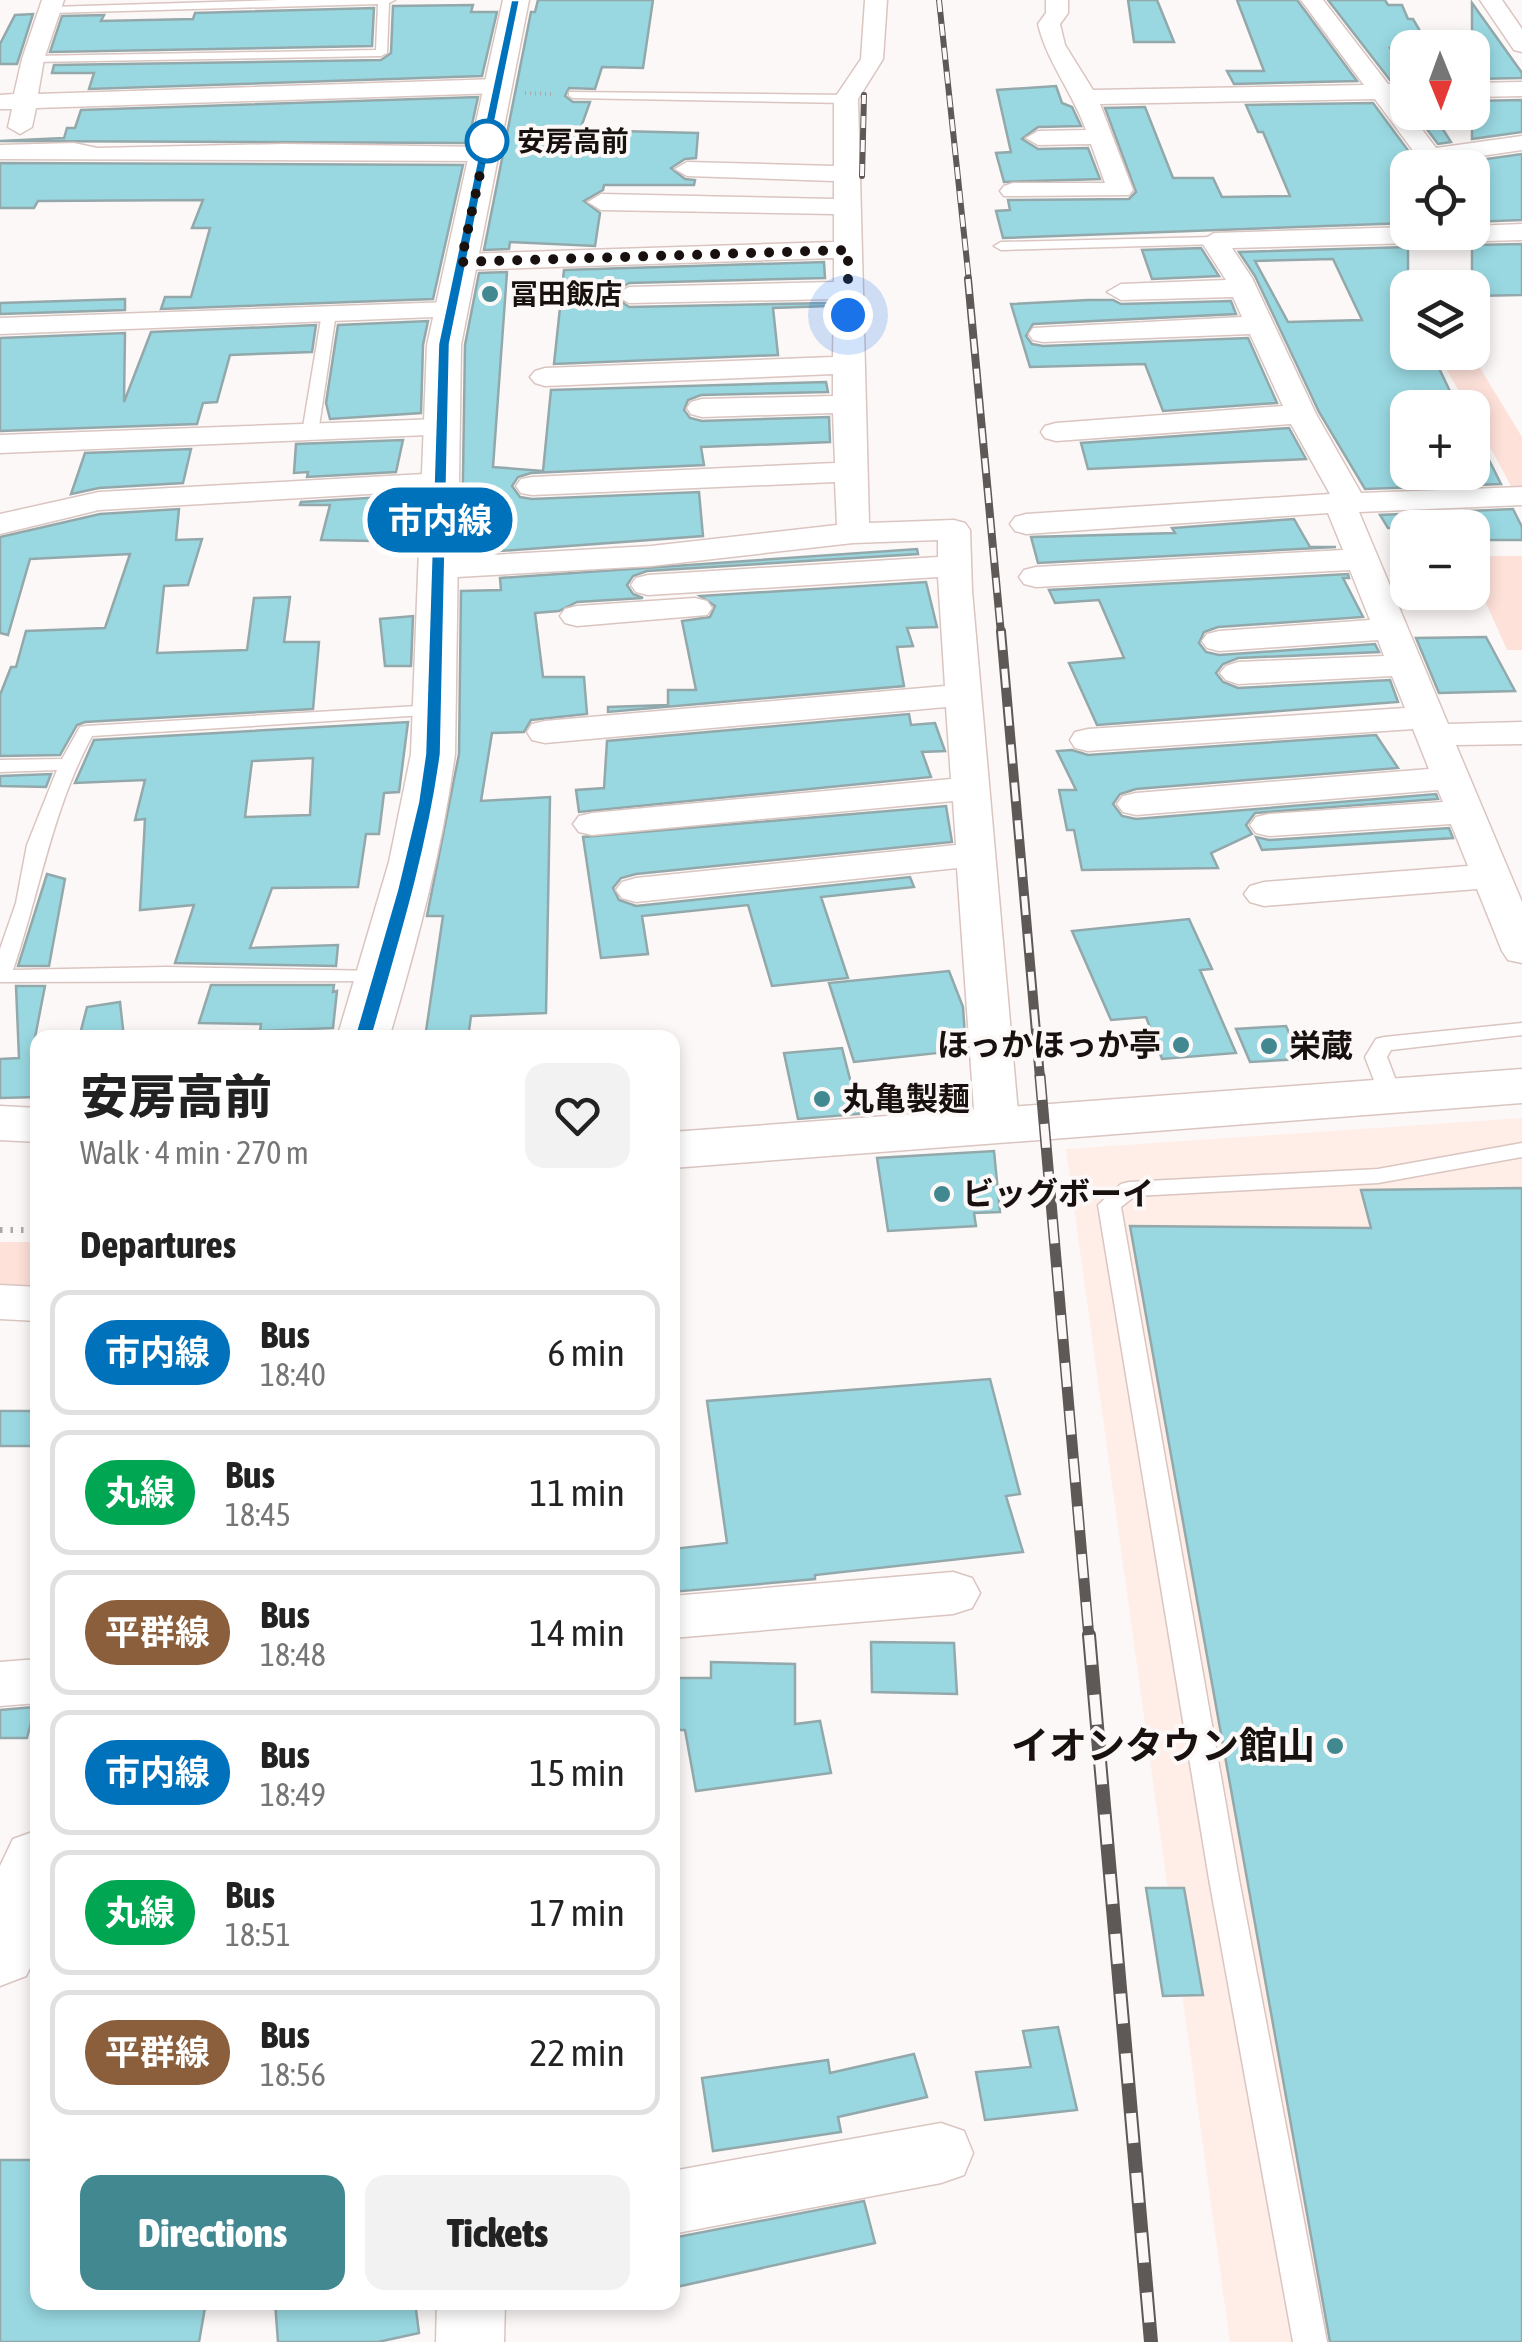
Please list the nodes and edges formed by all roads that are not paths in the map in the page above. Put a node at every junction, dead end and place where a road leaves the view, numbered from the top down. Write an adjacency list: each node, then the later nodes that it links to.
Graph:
1 (386, 0): 7 (lane); 9 (lane)
2 (516, 0): 11 (main road)
3 (876, 0): 17 (street)
4 (1056, 0): 16 (street)
5 (1312, 0): 13 (street)
6 (1491, 0): 8 (street)
7 (52, 5): 9 (street)
8 (1521, 43)
9 (30, 46): 18 (street)
10 (1522, 89): 12 (street)
11 (510, 90): 19 (street); 28 (main road)
12 (1490, 90)
13 (1380, 91): 14 (street); 16 (street); 26 (street)
14 (1390, 91)
15 (573, 94): 17 (lane)
16 (1086, 97): 23 (street)
17 (846, 99): 30 (street)
18 (12, 100): 19 (street); 25 (street)
19 (287, 103): 20 (street); 21 (street)
20 (384, 115)
21 (264, 132)
22 (1038, 138): 23 (street)
23 (1102, 138): 31 (street)
24 (1522, 143): 27 (street)
25 (9, 150): 28 (street)
26 (1426, 150)
27 (1490, 150)
28 (484, 154): 40 (main road)
29 (687, 169): 30 (street)
30 (848, 174): 33 (street)
31 (1013, 191)
32 (602, 202): 33 (street)
33 (848, 207): 38 (street)
34 (1522, 232): 35 (street)
35 (1491, 233): 36 (street); 39 (street)
36 (1214, 241): 37 (lane); 41 (street)
37 (1001, 246)
38 (848, 250): 40 (street); 42 (street)
39 (1512, 258)
40 (461, 262): 45 (main road)
41 (1243, 288): 43 (street); 47 (street)
42 (848, 290): 44 (street); 51 (street)
43 (1121, 292)
44 (629, 295)
45 (450, 310): 46 (street); 56 (main road)
46 (329, 314): 48 (street); 58 (lane)
47 (1260, 325): 49 (street); 55 (street)
48 (0, 326)
49 (1043, 334)
50 (598, 350): 51 (street)
51 (848, 352): 52 (street); 53 (street)
52 (545, 378)
53 (848, 404): 54 (street); 60 (street)
54 (702, 408)
55 (1301, 414): 57 (street); 64 (street)
56 (440, 428): 58 (street); 61 (main road)
57 (1056, 432)
58 (310, 433): 59 (street)
59 (0, 444)
60 (852, 472): 62 (street); 67 (street)
61 (442, 482): 65 (street); 69 (main road)
62 (532, 486)
63 (1522, 496): 64 (street)
64 (1350, 502): 66 (street); 68 (street)
65 (0, 524)
66 (1026, 524)
67 (854, 533): 69 (street); 71 (street)
68 (1365, 559): 70 (street); 74 (street)
69 (439, 568): 79 (main road)
70 (1036, 577)
71 (956, 578): 72 (street); 73 (street); 78 (street)
72 (506, 593)
73 (577, 616)
74 (1392, 629): 75 (street); 76 (street)
75 (1219, 641)
76 (1405, 665): 77 (street); 80 (street)
77 (1238, 674)
78 (964, 694): 81 (street); 86 (street)
79 (434, 710): 84 (lane); 97 (main road)
80 (1431, 726): 82 (street); 83 (street); 87 (street)
81 (545, 732)
82 (1522, 733)
83 (1088, 740)
84 (68, 764): 85 (lane); 96 (lane)
85 (0, 766)
86 (971, 788): 89 (street); 91 (street)
87 (1459, 795): 88 (street); 90 (street); 92 (street)
88 (1136, 804)
89 (592, 824)
90 (1269, 825)
91 (976, 854): 93 (street); 103 (street)
92 (1491, 876): 94 (street); 95 (street)
93 (636, 890)
94 (1264, 894)
95 (1522, 951)
96 (0, 976): 97 (lane)
97 (382, 977): 98 (main road)
98 (365, 1030)
99 (1522, 1030): 101 (lane)
100 (1522, 1086): 101 (main road)
101 (1392, 1096): 103 (main road)
102 (0, 1123): 104 (main road)
103 (997, 1124): 105 (main road)
104 (30, 1125)
105 (680, 1150)
106 (1522, 1150): 119 (lane)
107 (0, 1302): 108 (street)
108 (30, 1304)
109 (953, 1594): 110 (street)
110 (680, 1616)
111 (30, 1682): 112 (street)
112 (0, 1684)
113 (30, 1881): 114 (main road)
114 (0, 1954)
115 (942, 2153): 116 (street)
116 (680, 2202)
117 (471, 2310): 118 (street)
118 (470, 2342)
119 (1310, 2342)

